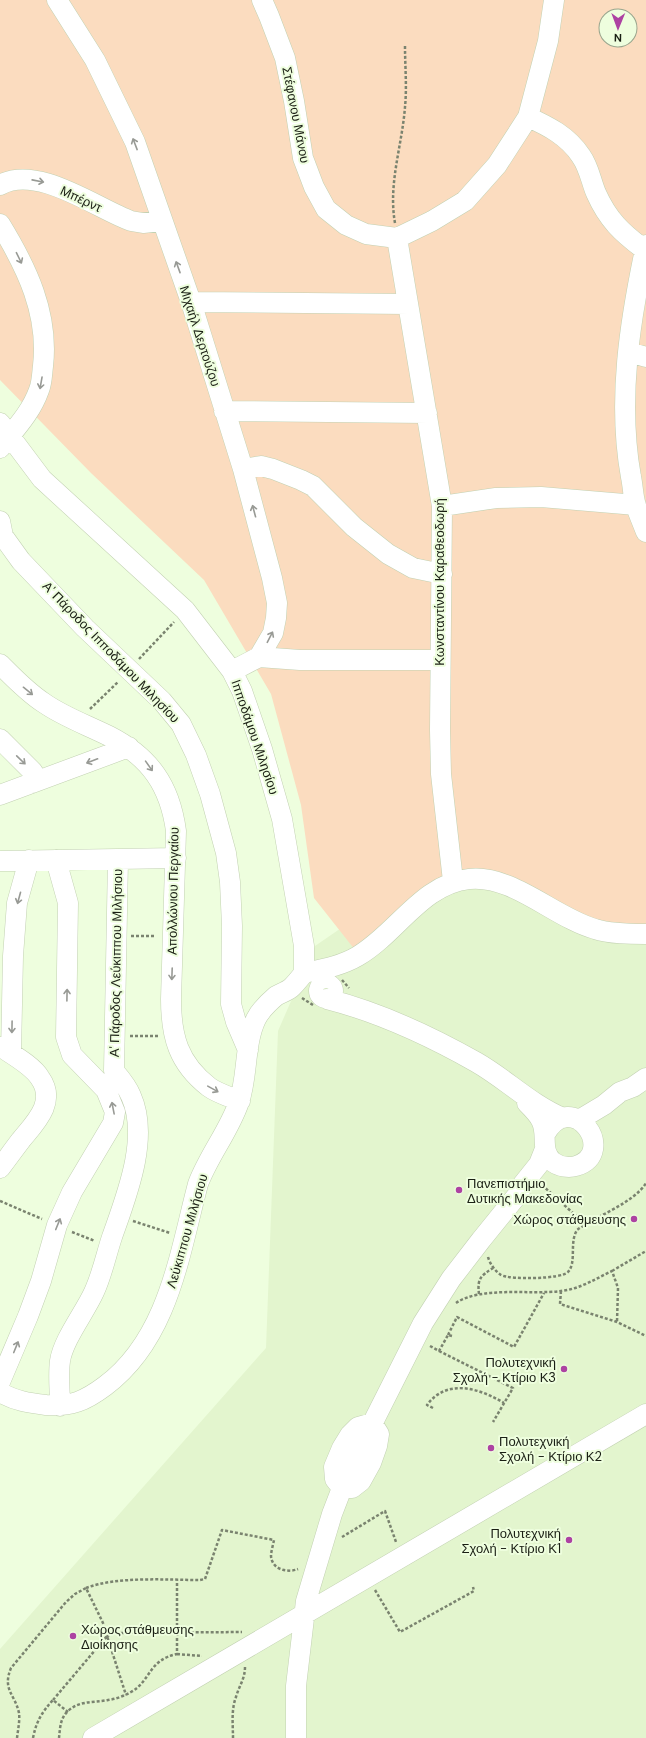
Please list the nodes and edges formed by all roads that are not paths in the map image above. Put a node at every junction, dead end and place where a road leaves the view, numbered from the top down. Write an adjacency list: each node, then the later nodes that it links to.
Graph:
1 (57, 0): 6 (street, Μιχαήλ Δερτούζου, one-way to 1)
2 (262, 0): 8 (street, Στέφανου Μάνου)
3 (554, 0): 4 (street)
4 (528, 117): 8 (street); 9 (street)
5 (0, 185): 6 (street, Μπέρντ, one-way to 6)
6 (161, 221): 10 (street, Μιχαήλ Δερτούζου, one-way to 6)
7 (0, 224): 15 (street, one-way to 15)
8 (397, 238): 11 (street, Κωνσταντίνου Καραθεοδωρή)
9 (645, 247): 12 (street)
10 (191, 302): 11 (street); 13 (street, Μιχαήλ Δερτούζου)
11 (408, 304): 14 (street, Κωνσταντίνου Καραθεοδωρή)
12 (637, 354): 17 (street)
13 (224, 411): 14 (street); 16 (street, Μιχαήλ Δερτούζου)
14 (427, 413): 18 (street, Κωνσταντίνου Καραθεοδωρή)
15 (3, 435): 25 (street, Ιπποδάμου Μιλησίου)
16 (243, 469): 21 (street); 22 (street, Μιχαήλ Δερτούζου, one-way to 16)
17 (636, 505): 18 (street); 20 (street)
18 (442, 506): 21 (street, Κωνσταντίνου Καραθεοδωρή)
19 (0, 521): 39 (street, Α' Πάροδος Ιπποδάμου Μιλησίου)
20 (646, 532)
21 (442, 574): 23 (street, Κωνσταντίνου Καραθεοδωρή)
22 (259, 657): 23 (street); 25 (street)
23 (440, 660): 35 (street, Κωνσταντίνου Καραθεοδωρή)
24 (0, 664): 27 (street, Απολλώνιου Περγαίου, one-way to 27)
25 (232, 671): 37 (street, Ιπποδάμου Μιλησίου)
26 (0, 740): 28 (street, one-way to 28)
27 (129, 747): 28 (street, one-way to 28); 30 (street, Απολλώνιου Περγαίου, one-way to 30)
28 (32, 783): 29 (street)
29 (0, 795)
30 (176, 858): 31 (street); 42 (street, Απολλώνιου Περγαίου, one-way to 42)
31 (118, 859): 33 (street); 51 (street, Α' Πάροδος Λεύκιππου Μιλήσιου)
32 (30, 860): 33 (street); 34 (street); 38 (street, one-way to 38)
33 (56, 860): 49 (street, one-way to 33)
34 (0, 861)
35 (453, 882): 36 (street); 37 (street)
36 (646, 934)
37 (304, 973): 39 (street, Λεύκιππου Μιλήσιου); 41 (street)
38 (6, 1050): 47 (street)
39 (248, 1050): 42 (street, Λεύκιππου Μιλήσιου)
40 (640, 1082): 43 (street); 44 (street)
41 (521, 1095): 43 (street); 45 (street)
42 (240, 1101): 51 (street, Λεύκιππου Μιλήσιου)
43 (571, 1119): 44 (street); 45 (street)
44 (594, 1139): 46 (street)
45 (545, 1142): 46 (street); 48 (street)
46 (562, 1166): 48 (street)
47 (0, 1168)
48 (528, 1191): 53 (street)
49 (0, 1382)
50 (0, 1392): 51 (street, Λεύκιππου Μιλήσιου)
51 (60, 1406)
52 (646, 1414): 53 (street)
53 (304, 1615): 54 (street); 55 (street)
54 (93, 1738)
55 (296, 1738)

